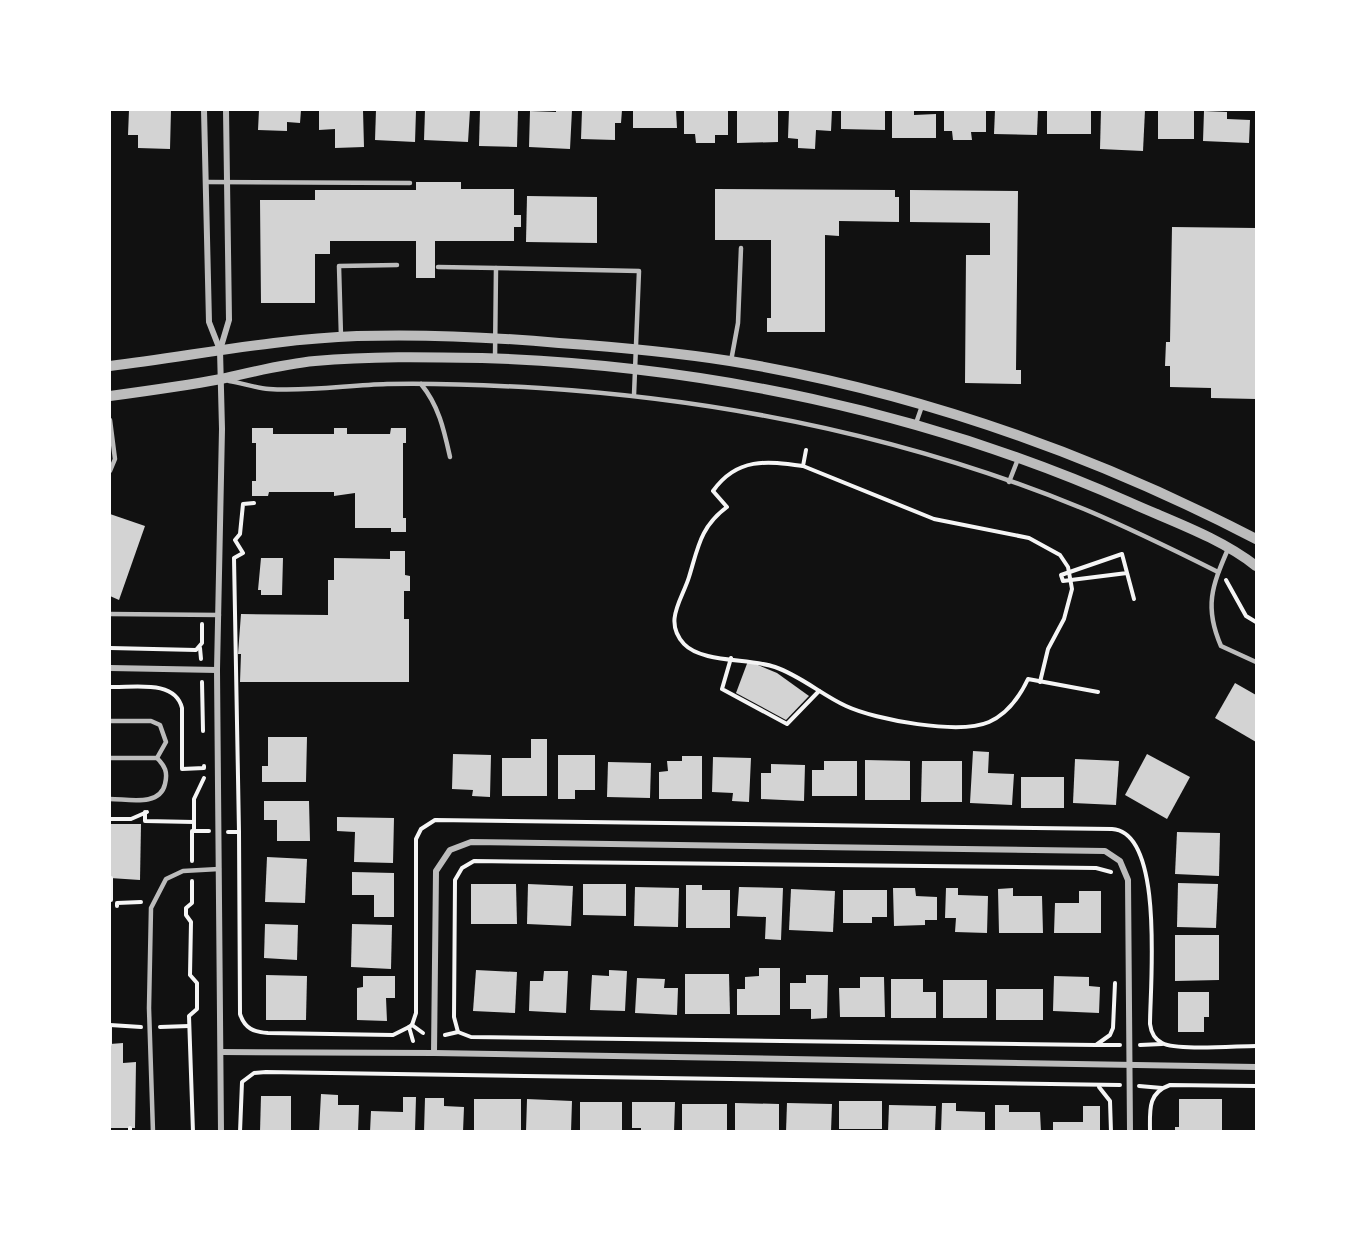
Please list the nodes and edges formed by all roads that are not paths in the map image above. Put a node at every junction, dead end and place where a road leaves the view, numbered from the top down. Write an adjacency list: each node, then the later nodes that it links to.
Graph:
1 (204, 110): 3 (street)
2 (226, 110): 4 (street)
3 (206, 182): 4 (lane); 13 (street)
4 (227, 182): 5 (lane); 13 (street)
5 (410, 183)
6 (741, 248): 15 (lane)
7 (397, 266): 10 (lane)
8 (438, 267): 9 (lane)
9 (496, 268): 11 (lane); 12 (lane)
10 (341, 337): 11 (street); 13 (street)
11 (496, 338): 12 (street); 14 (lane)
12 (638, 349): 15 (street); 17 (lane)
13 (220, 350): 16 (street); 18 (street)
14 (495, 359): 17 (street); 18 (street)
15 (731, 361): 22 (street)
16 (110, 366)
17 (636, 369): 20 (lane); 24 (street)
18 (220, 379): 19 (lane); 21 (street); 34 (street)
19 (421, 384): 20 (lane); 25 (lane)
20 (634, 395): 28 (lane)
21 (110, 396)
22 (922, 406): 24 (lane); 29 (street)
23 (110, 420): 27 (lane)
24 (915, 426): 26 (street)
25 (450, 457)
26 (1018, 459): 28 (lane); 30 (street)
27 (110, 471)
28 (1009, 482): 32 (lane)
29 (1257, 539)
30 (1228, 548): 31 (street); 32 (lane)
31 (1257, 566)
32 (1219, 570): 35 (lane)
33 (110, 614): 34 (lane)
34 (219, 615): 37 (street)
35 (1257, 662)
36 (110, 668): 37 (street)
37 (217, 670): 42 (street)
38 (110, 721): 40 (lane)
39 (110, 758): 40 (lane)
40 (157, 758): 41 (lane)
41 (110, 799)
42 (219, 869): 43 (street); 47 (lane)
43 (221, 1052): 44 (street); 48 (street)
44 (434, 1053): 45 (street); 45 (street)
45 (1130, 1066): 46 (street); 49 (street)
46 (1257, 1067)
47 (153, 1131)
48 (221, 1131)
49 (1130, 1131)

